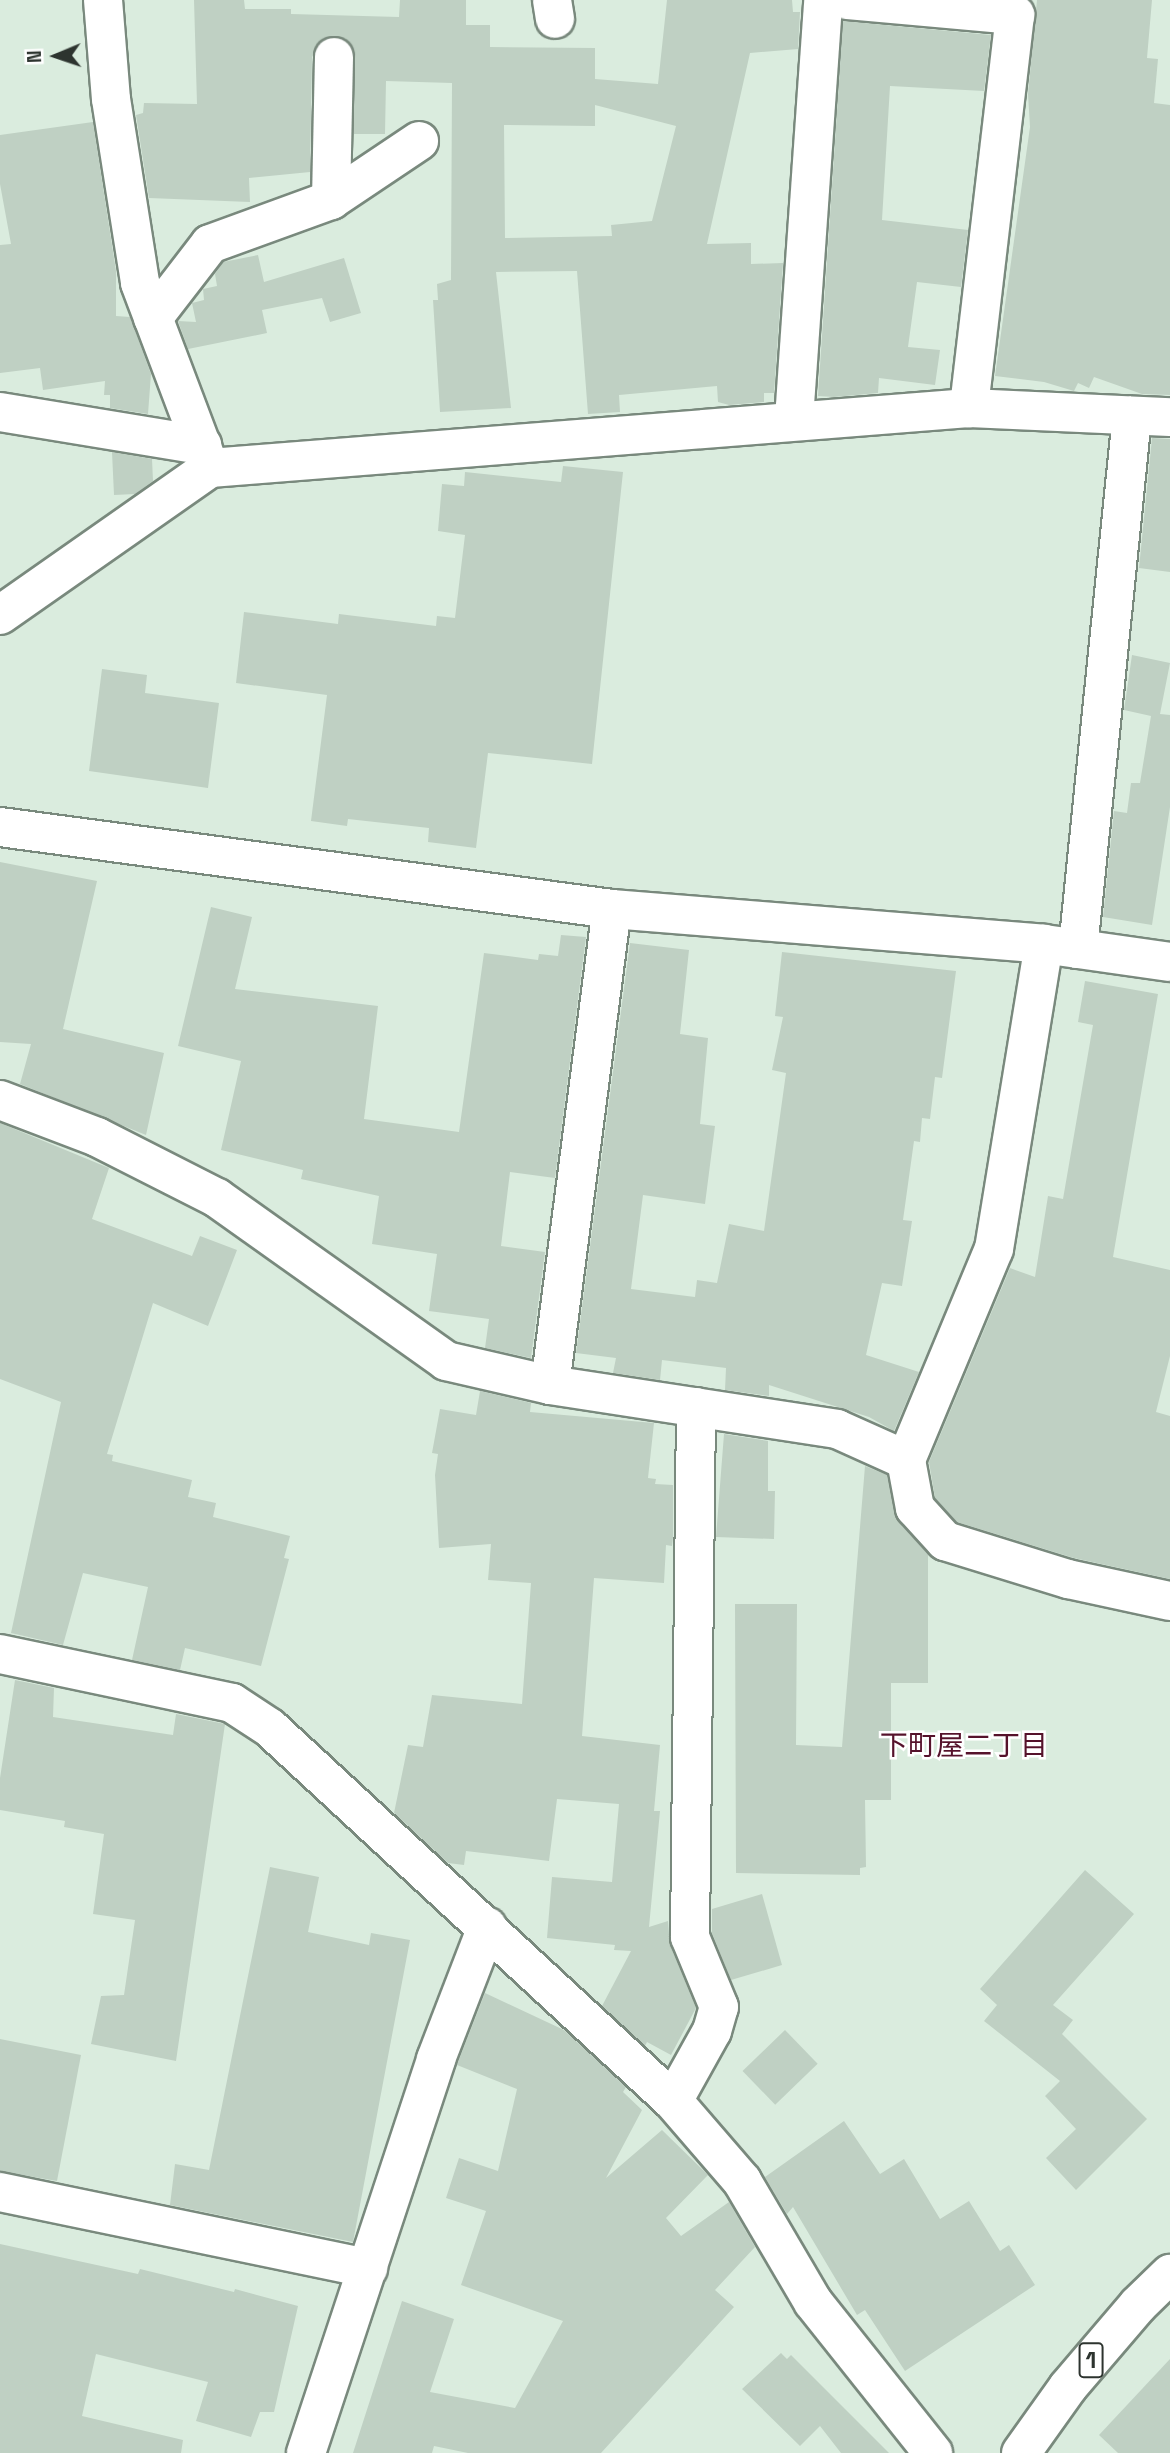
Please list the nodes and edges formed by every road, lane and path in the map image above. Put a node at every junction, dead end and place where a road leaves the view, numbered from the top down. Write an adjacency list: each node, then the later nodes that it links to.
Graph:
1 (103, 0): 7 (main road)
2 (823, 0): 12 (main road)
3 (847, 0): 8 (main road)
4 (334, 57): 6 (main road)
5 (419, 141): 6 (main road)
6 (331, 200): 7 (main road)
7 (153, 318): 13 (main road)
8 (969, 408): 10 (main road); 12 (main road)
9 (0, 412): 13 (main road)
10 (1132, 416): 11 (main road); 17 (main road)
11 (1170, 417)
12 (794, 419): 13 (main road)
13 (206, 457): 14 (main road)
14 (0, 615)
15 (0, 827): 16 (main road)
16 (612, 909): 17 (main road); 20 (main road)
17 (1061, 946): 18 (main road); 22 (main road)
18 (1170, 961)
19 (0, 1100): 20 (main road)
20 (550, 1385): 21 (main road)
21 (696, 1407): 22 (main road); 26 (main road)
22 (906, 1460): 23 (main road)
23 (1170, 1601)
24 (0, 1654): 25 (main road)
25 (487, 1927): 26 (main road); 28 (main road)
26 (673, 2101): 31 (main road)
27 (0, 2192): 28 (main road)
28 (368, 2268): 30 (main road)
29 (1170, 2274): 32 (main road, 1)
30 (306, 2453)
31 (933, 2453)
32 (1021, 2453)

